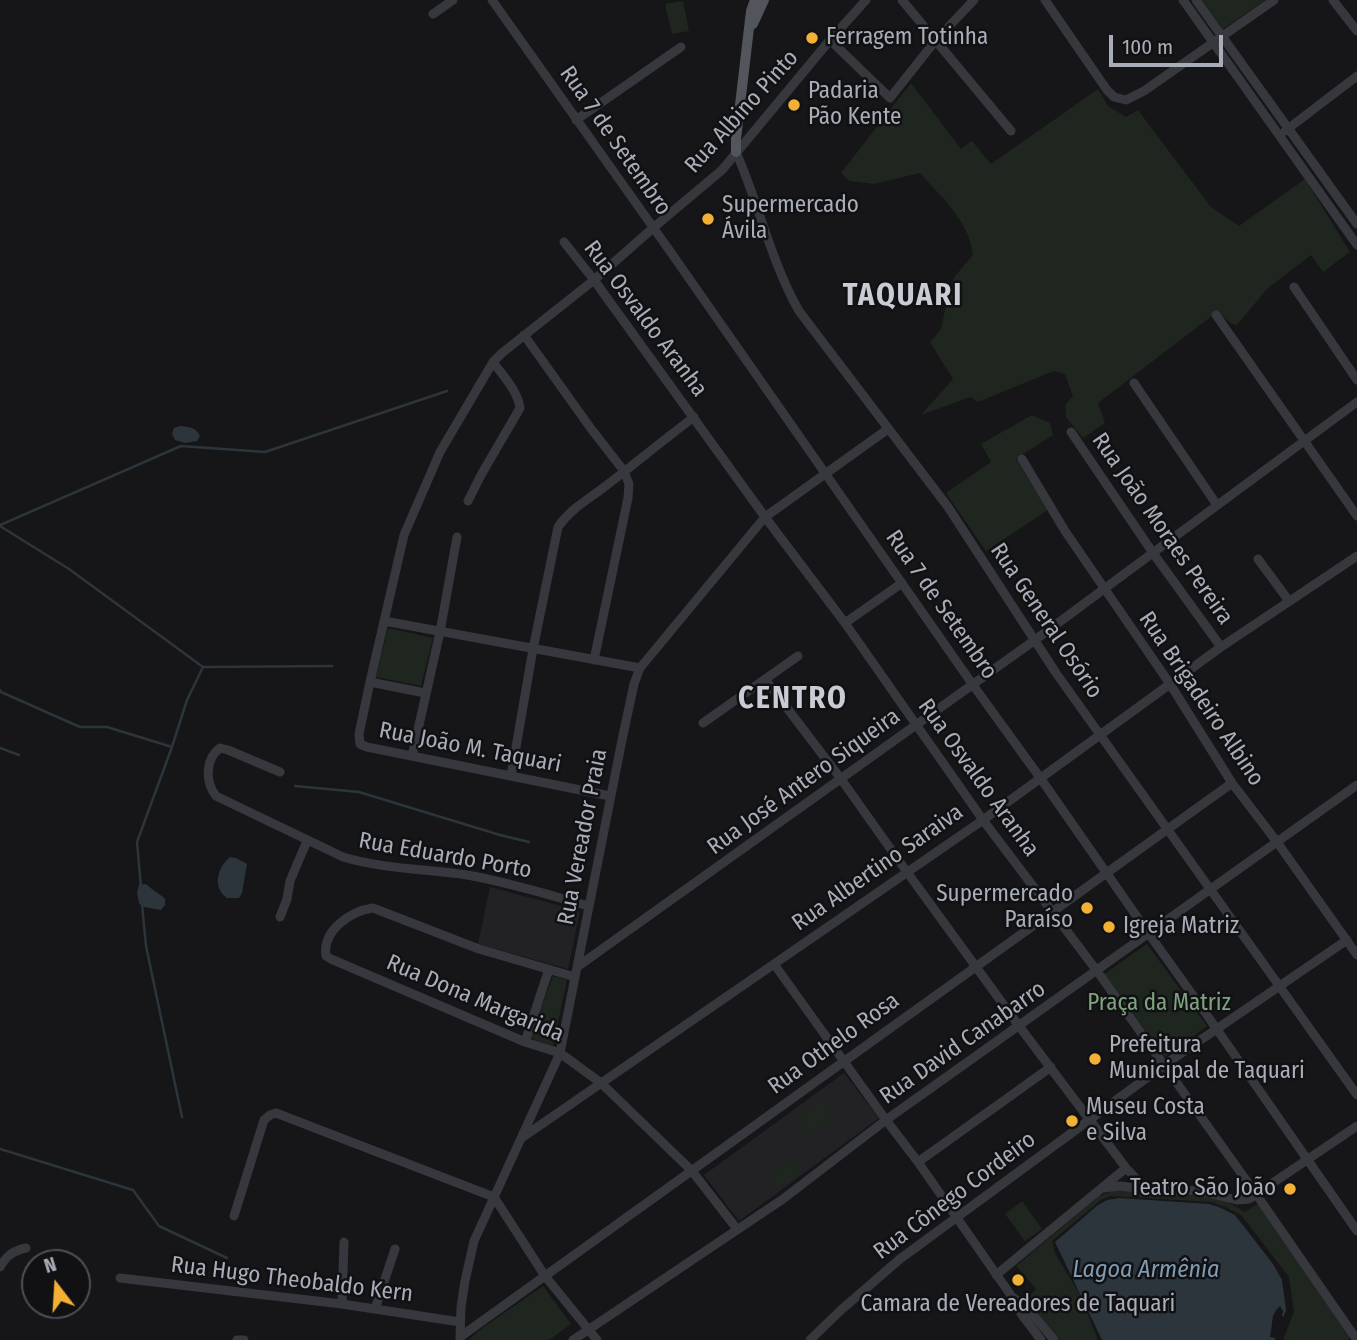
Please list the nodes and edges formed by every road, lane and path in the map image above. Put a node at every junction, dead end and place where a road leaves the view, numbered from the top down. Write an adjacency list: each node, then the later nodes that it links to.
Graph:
1 (453, 0): 13 (street)
2 (492, 0): 22 (street, Rua 7 de Setembro)
3 (755, 0): 15 (main road)
4 (764, 0): 15 (main road)
5 (866, 0): 17 (street, Rua Albino Pinto)
6 (902, 0): 18 (street)
7 (974, 0): 18 (street)
8 (1045, 0): 19 (street)
9 (1183, 0): 19 (street)
10 (1196, 0): 16 (street)
11 (1274, 0): 16 (street)
12 (1333, 0): 14 (street)
13 (433, 14)
14 (1357, 32)
15 (748, 36): 26 (main road)
16 (1222, 36): 19 (street); 23 (street)
17 (830, 40): 18 (street); 26 (street, Rua Albino Pinto)
18 (936, 40): 24 (street)
19 (1212, 43): 25 (street)
20 (681, 47): 22 (street)
21 (1357, 76): 23 (street)
22 (576, 120): 28 (street, Rua 7 de Setembro)
23 (1288, 129): 25 (street); 27 (street)
24 (1011, 131)
25 (1278, 137): 30 (street)
26 (736, 152): 28 (street, Rua Albino Pinto); 40 (street, Rua General Osório)
27 (1357, 224)
28 (653, 228): 31 (street, Rua Albino Pinto); 45 (street, Rua 7 de Setembro)
29 (564, 242): 31 (street, Rua Osvaldo Aranha)
30 (1357, 246)
31 (594, 281): 34 (street, Rua Albino Pinto); 39 (street, Rua Osvaldo Aranha)
32 (1294, 287): 36 (street)
33 (1216, 315): 42 (street)
34 (524, 335): 35 (street, Rua Albino Pinto); 44 (street)
35 (493, 362): 46 (street); 57 (street, Rua Albino Pinto)
36 (1357, 380)
37 (1134, 383): 47 (street)
38 (1357, 402): 42 (street, Rua José Antero Siqueira)
39 (694, 417): 44 (street); 49 (street, Rua Osvaldo Aranha)
40 (888, 429): 45 (street, Rua Vereador Praia); 60 (street, Rua General Osório)
41 (1070, 432): 51 (street, Rua João Moraes Pereira)
42 (1303, 442): 47 (street, Rua José Antero Siqueira); 48 (street)
43 (1022, 459): 55 (street, Rua Brigadeiro Albino)
44 (624, 471): 62 (street); 64 (street)
45 (826, 474): 49 (street, Rua Vereador Praia); 54 (street, Rua 7 de Setembro)
46 (468, 501)
47 (1217, 505): 51 (street, Rua José Antero Siqueira)
48 (1357, 516)
49 (765, 517): 58 (street, Rua Osvaldo Aranha); 65 (street, Rua Vereador Praia)
50 (457, 537): 59 (street)
51 (1153, 553): 55 (street, Rua José Antero Siqueira); 61 (street, Rua João Moraes Pereira)
52 (1357, 556): 56 (street, Rua Albertino Saraiva)
53 (1258, 559): 56 (street)
54 (902, 583): 58 (street); 69 (street, Rua 7 de Setembro)
55 (1104, 589): 60 (street, Rua José Antero Siqueira); 68 (street, Rua Brigadeiro Albino)
56 (1289, 601): 61 (street, Rua Albertino Saraiva)
57 (384, 621): 59 (street); 67 (street, Rua Albino Pinto)
58 (845, 623): 73 (street, Rua Osvaldo Aranha)
59 (440, 632): 62 (street); 70 (street)
60 (1035, 640): 69 (street, Rua José Antero Siqueira); 74 (street, Rua General Osório)
61 (1221, 647): 68 (street, Rua Albertino Saraiva)
62 (533, 649): 64 (street); 77 (street)
63 (798, 656): 66 (street)
64 (594, 660): 65 (street)
65 (640, 668): 82 (street, Rua Vereador Praia)
66 (765, 679): 72 (street); 78 (street)
67 (370, 682): 70 (street); 71 (street, Rua Albino Pinto)
68 (1170, 684): 74 (street, Rua Albertino Saraiva); 80 (street, Rua Brigadeiro Albino)
69 (973, 685): 73 (street, Rua José Antero Siqueira); 79 (street, Rua 7 de Setembro)
70 (425, 693): 75 (street)
71 (366, 707): 75 (street, Rua João M. Taquari)
72 (703, 723)
73 (916, 725): 78 (street, Rua José Antero Siqueira); 83 (street, Rua Osvaldo Aranha)
74 (1101, 735): 79 (street, Rua Albertino Saraiva); 84 (street, Rua General Osório)
75 (412, 757): 77 (street, Rua João M. Taquari)
76 (281, 772): 85 (street, Rua Eduardo Porto)
77 (510, 776): 82 (street, Rua João M. Taquari)
78 (841, 779): 87 (street); 98 (street, Rua José Antero Siqueira)
79 (1041, 779): 83 (street, Rua Albertino Saraiva); 88 (street, Rua 7 de Setembro)
80 (1231, 783): 84 (street, Rua Othelo Rosa); 86 (street, Rua Brigadeiro Albino)
81 (1357, 785): 86 (street, Rua David Canabarro)
82 (610, 796): 90 (street, Rua Vereador Praia)
83 (983, 820): 87 (street, Rua Albertino Saraiva); 91 (street, Rua Osvaldo Aranha)
84 (1167, 829): 88 (street, Rua Othelo Rosa); 89 (street, Rua General Osório)
85 (307, 841): 90 (street, Rua Eduardo Porto); 92 (street)
86 (1277, 842): 89 (street, Rua David Canabarro); 94 (street, Rua Brigadeiro Albino)
87 (907, 872): 96 (street, Rua Albertino Saraiva); 97 (street)
88 (1106, 872): 91 (street, Rua Othelo Rosa); 93 (street, Rua 7 de Setembro)
89 (1210, 890): 93 (street, Rua David Canabarro); 102 (street, Rua General Osório)
90 (589, 906): 98 (street, Rua Vereador Praia)
91 (1051, 912): 97 (street, Rua Othelo Rosa); 100 (street, Rua Osvaldo Aranha)
92 (280, 917)
93 (1149, 934): 100 (street, Rua David Canabarro); 104 (street, Rua 7 de Setembro)
94 (1347, 940): 95 (street, Rua Brigadeiro Albino); 102 (street, Rua Cônego Cordeiro)
95 (1357, 955)
96 (774, 964): 107 (street); 110 (street, Rua Albertino Saraiva)
97 (976, 966): 103 (street); 107 (street, Rua Othelo Rosa)
98 (577, 967): 101 (street, Rua Vereador Praia)
99 (549, 970): 101 (street); 105 (street); 105 (street, Rua Dona Margarida)
100 (1097, 971): 103 (street, Rua David Canabarro); 108 (street, Rua Osvaldo Aranha)
101 (575, 977): 106 (street, Rua Vereador Praia)
102 (1280, 985): 104 (street, Rua Cônego Cordeiro); 111 (street, Rua General Osório)
103 (1019, 1027): 109 (street); 112 (street, Rua David Canabarro)
104 (1216, 1029): 108 (street, Rua Cônego Cordeiro); 116 (street, Rua 7 de Setembro)
105 (525, 1042): 106 (street, Rua Dona Margarida)
106 (560, 1053): 110 (street, Rua Dona Margarida); 115 (street, Rua Vereador Praia)
107 (843, 1061): 112 (street); 119 (street, Rua Othelo Rosa)
108 (1164, 1065): 113 (street, Rua Cônego Cordeiro); 122 (street, Rua Osvaldo Aranha)
109 (1051, 1067): 113 (street); 117 (street)
110 (601, 1083): 115 (street, Rua Albertino Saraiva); 119 (street, Rua Dona Margarida)
111 (1357, 1095)
112 (886, 1120): 117 (street); 126 (street, Rua David Canabarro)
113 (1090, 1120): 118 (street); 125 (street, Rua Cônego Cordeiro)
114 (1357, 1126): 116 (street)
115 (523, 1137): 123 (street, Rua Vereador Praia)
116 (1308, 1160): 122 (street); 127 (street, Rua 7 de Setembro)
117 (918, 1162): 125 (street)
118 (1126, 1168): 120 (street); 121 (street)
119 (692, 1171): 126 (street, Rua Dona Margarida); 133 (street, Rua Othelo Rosa)
120 (1104, 1188): 121 (street); 132 (street)
121 (1146, 1189): 122 (street)
122 (1256, 1194): 148 (street, Rua Osvaldo Aranha)
123 (494, 1197): 124 (street); 133 (street); 138 (street, Rua Vereador Praia)
124 (234, 1216)
125 (956, 1217): 132 (street); 145 (street, Rua Cônego Cordeiro)
126 (737, 1229): 139 (street, Rua David Canabarro)
127 (1357, 1231)
128 (344, 1242): 136 (street)
129 (26, 1248): 131 (street)
130 (395, 1249): 137 (street)
131 (0, 1267)
132 (996, 1275): 135 (street)
133 (545, 1276): 139 (street); 140 (street, Rua Othelo Rosa)
134 (120, 1278): 136 (street, Rua Hugo Theobaldo Kern)
135 (1010, 1294): 146 (street); 147 (street)
136 (342, 1304): 137 (street, Rua Hugo Theobaldo Kern)
137 (376, 1309): 138 (street, Rua Hugo Theobaldo Kern)
138 (460, 1322): 140 (street, Rua Vereador Praia)
139 (589, 1330): 143 (street, Rua David Canabarro); 144 (street)
140 (460, 1339)
141 (237, 1340): 142 (street)
142 (244, 1340)
143 (573, 1340)
144 (597, 1340)
145 (810, 1340)
146 (1041, 1340)
147 (1054, 1340)
148 (1357, 1340)

